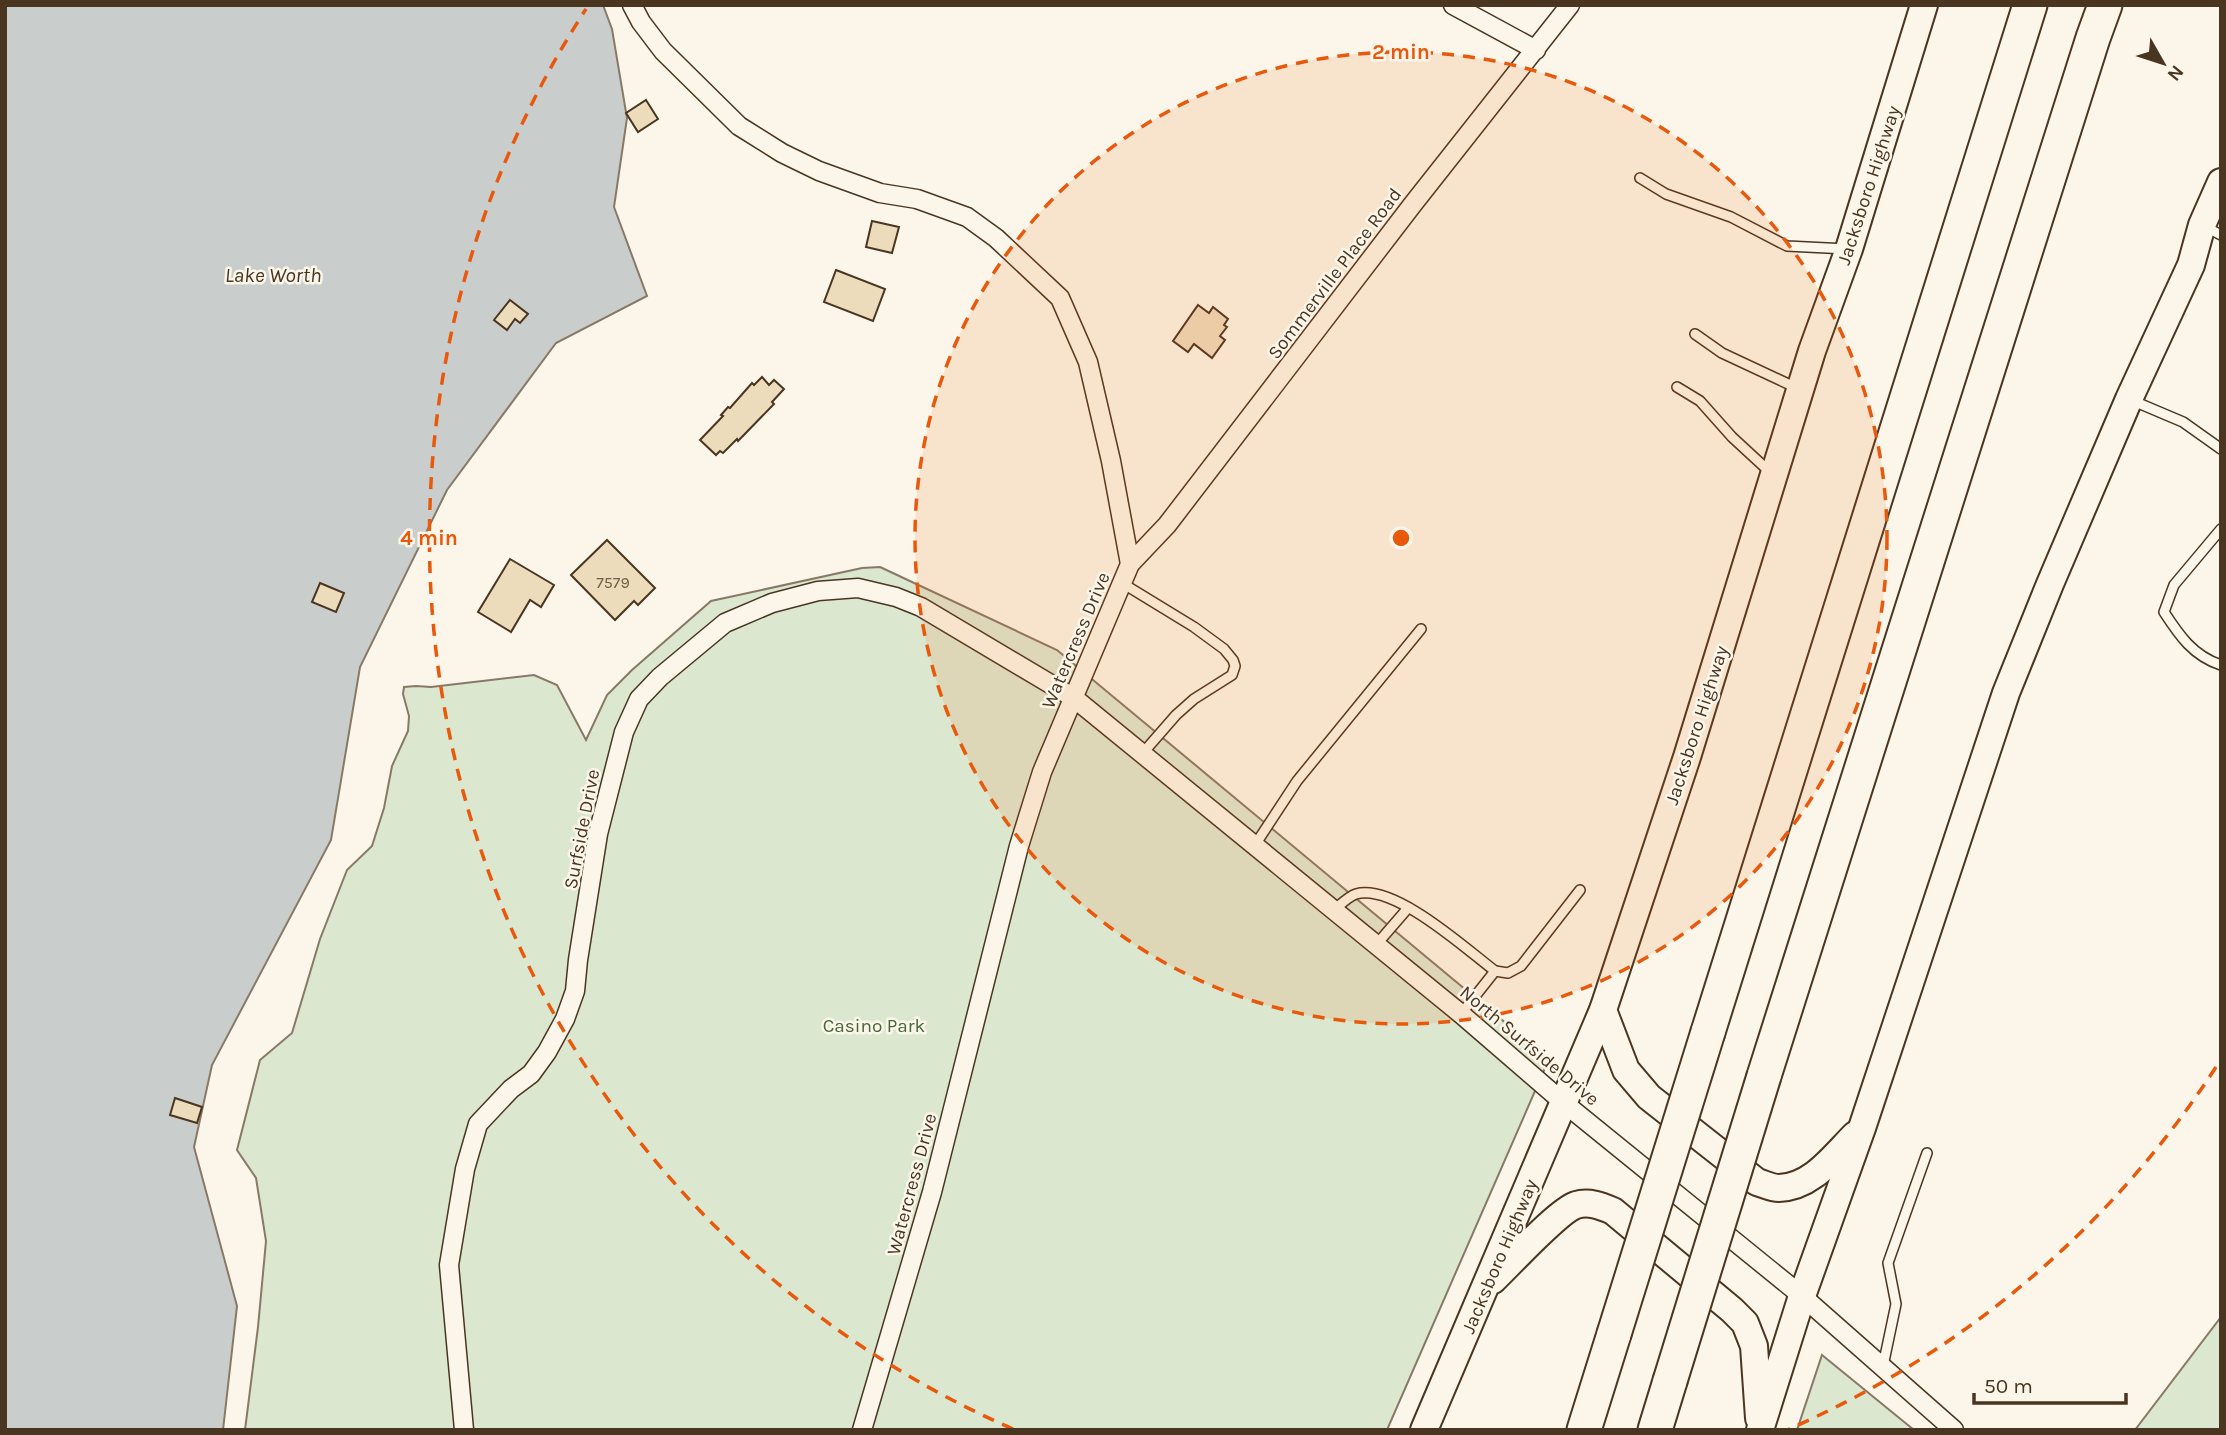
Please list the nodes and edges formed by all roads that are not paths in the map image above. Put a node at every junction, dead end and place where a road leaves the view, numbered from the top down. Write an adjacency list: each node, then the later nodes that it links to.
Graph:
1 (632, 5): 19 (street, Watercress Drive)
2 (1452, 5): 7 (street)
3 (1570, 5): 7 (street, Sommerville Place Road)
4 (1924, 5): 11 (main road, Jacksboro Highway)
5 (2030, 5): 42 (highway, bridge)
6 (2105, 5): 43 (highway, bridge)
7 (1536, 50): 19 (street, Sommerville Place Road)
8 (1640, 177): 11 (lane)
9 (2221, 182): 10 (main road)
10 (2211, 230): 15 (main road)
11 (1849, 249): 14 (main road, Jacksboro Highway)
12 (1695, 334): 14 (lane)
13 (1677, 387): 17 (lane)
14 (1801, 390): 17 (main road, Jacksboro Highway)
15 (2129, 399): 16 (lane); 34 (main road)
16 (2221, 449)
17 (1773, 474): 31 (main road, Jacksboro Highway)
18 (2221, 529): 22 (lane)
19 (1129, 564): 20 (street, Watercress Drive)
20 (1122, 583): 23 (street, Watercress Drive); 24 (lane)
21 (1422, 629): 25 (lane)
22 (2221, 665)
23 (1074, 698): 24 (street, North Surfside Drive); 39 (street, Surfside Drive); 40 (street, Watercress Drive)
24 (1142, 754): 25 (street, North Surfside Drive)
25 (1255, 845): 28 (street, North Surfside Drive)
26 (1580, 890): 30 (lane)
27 (1408, 908): 28 (lane); 29 (lane); 30 (lane)
28 (1334, 910): 29 (street, North Surfside Drive)
29 (1376, 945): 32 (street, North Surfside Drive)
30 (1495, 971): 32 (lane)
31 (1603, 1010): 33 (main road, Jacksboro Highway); 34 (main road)
32 (1461, 1014): 33 (street, North Surfside Drive)
33 (1564, 1104): 36 (main road, Jacksboro Highway); 37 (street, North Surfside Drive)
34 (1862, 1128): 37 (main road)
35 (1927, 1153): 38 (lane)
36 (1485, 1289): 41 (main road, Jacksboro Highway); 44 (main road)
37 (1802, 1296): 38 (street, North Surfside Drive); 44 (main road)
38 (1883, 1366): 45 (street, North Surfside Drive)
39 (464, 1430)
40 (862, 1430)
41 (1424, 1430)
42 (1584, 1430)
43 (1655, 1430)
44 (1760, 1430)
45 (1954, 1430)

